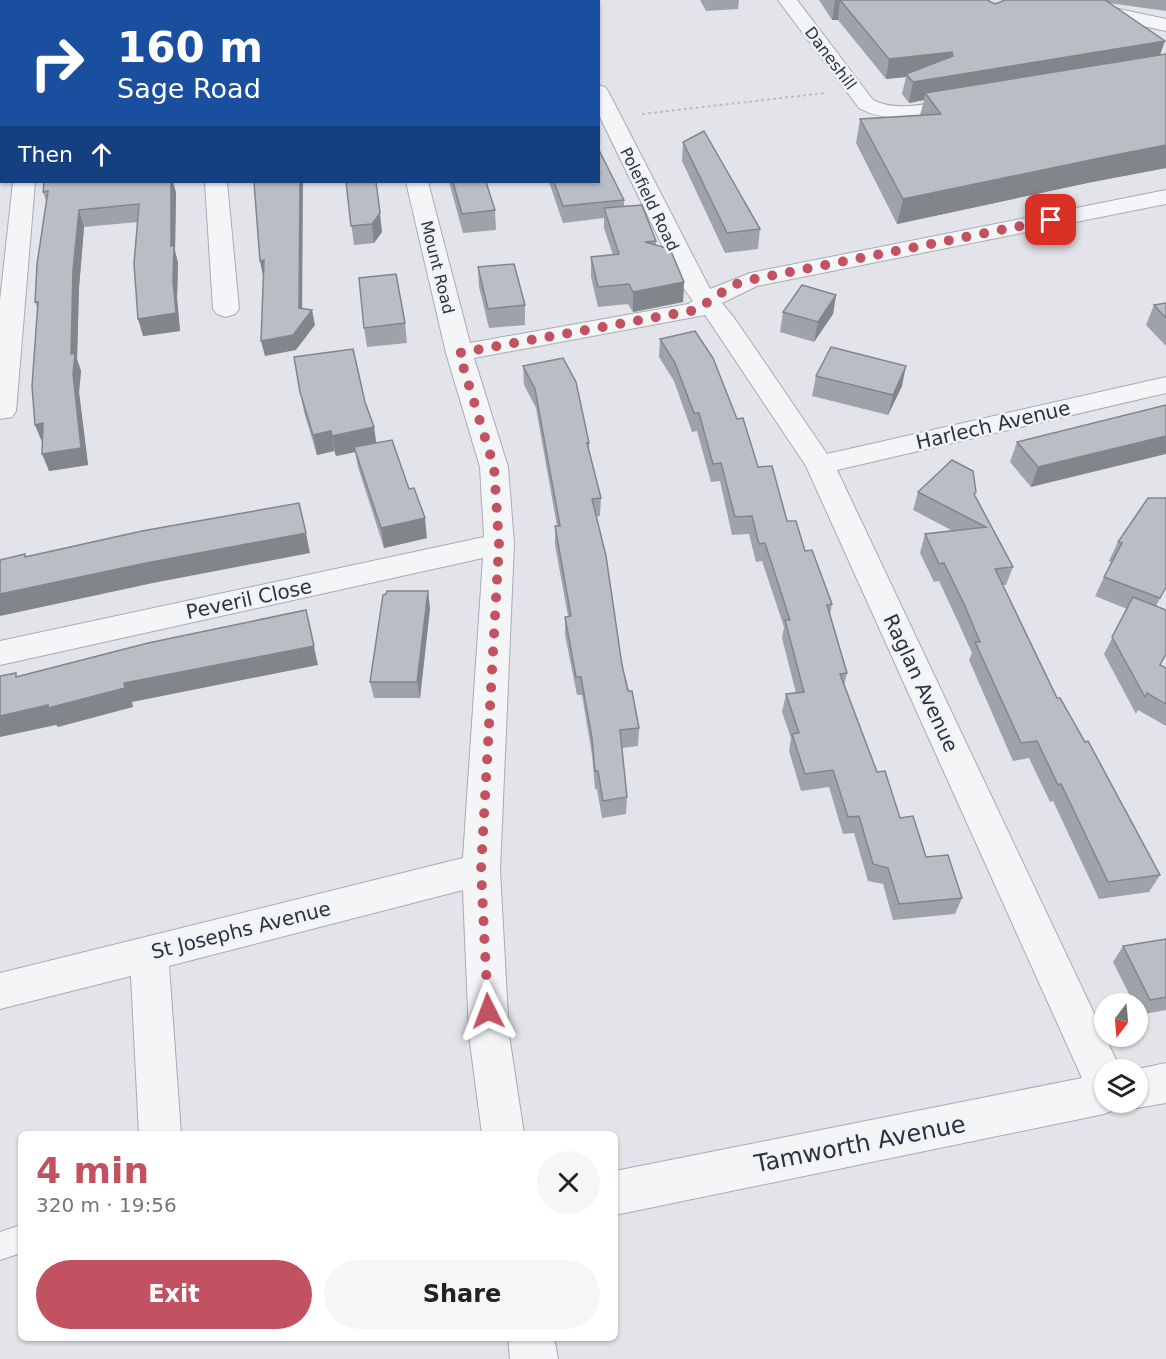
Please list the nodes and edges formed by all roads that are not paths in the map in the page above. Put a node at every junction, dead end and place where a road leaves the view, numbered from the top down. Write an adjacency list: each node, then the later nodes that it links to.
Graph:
1 (787, 0): 5 (street, Daneshill)
2 (1051, 0): 3 (street)
3 (1166, 25)
4 (600, 95): 10 (street, Polefield Road)
5 (982, 99)
6 (24, 183): 14 (street)
7 (216, 183): 11 (street)
8 (417, 183): 12 (street, Mount Road)
9 (1166, 197): 10 (street)
10 (709, 302): 12 (street); 15 (street, Raglan Avenue)
11 (226, 309)
12 (459, 353): 16 (street, Mount Road)
13 (1166, 385): 15 (street, Harlech Avenue)
14 (2, 411)
15 (820, 465): 21 (street, Raglan Avenue)
16 (499, 544): 17 (street, Peveril Close); 18 (street, Mount Road)
17 (0, 653)
18 (481, 870): 19 (street, St Josephs Avenue); 26 (street, Mount Road)
19 (149, 953): 20 (street, St Josephs Avenue); 25 (street)
20 (0, 991)
21 (1094, 1059)
22 (1166, 1083): 23 (street)
23 (1148, 1086)
24 (1094, 1096): 27 (street, Tamworth Avenue)
25 (160, 1131)
26 (504, 1131)
27 (618, 1192)
28 (18, 1240): 29 (lane)
29 (0, 1246)
30 (531, 1341): 31 (street)
31 (534, 1359)

